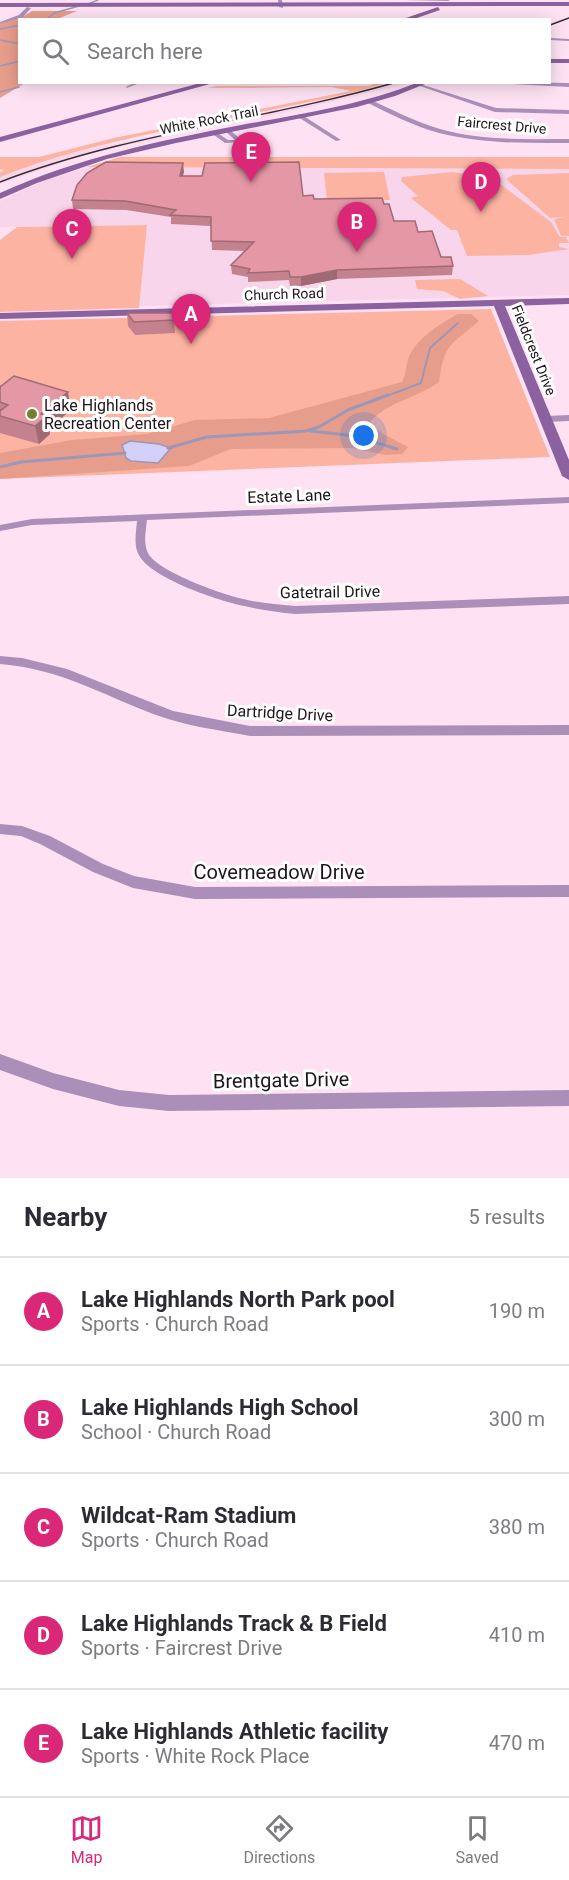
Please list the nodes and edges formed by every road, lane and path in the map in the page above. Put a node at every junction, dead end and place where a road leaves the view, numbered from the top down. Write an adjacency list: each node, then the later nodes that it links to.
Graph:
1 (479, 0): 3 (main road)
2 (484, 0): 9 (main road)
3 (465, 2): 8 (main road); 9 (main road)
4 (408, 3): 7 (main road); 8 (street); 13 (main road); 14 (main road)
5 (32, 4): 10 (main road); 11 (main road); 15 (street)
6 (280, 4): 7 (main road); 10 (main road)
7 (350, 4): 8 (main road)
8 (452, 4): 12 (main road); 13 (main road); 18 (main road)
9 (496, 4): 12 (main road)
10 (193, 5)
11 (0, 6)
12 (569, 6)
13 (443, 7): 14 (main road)
14 (424, 13): 17 (main road)
15 (21, 16): 16 (street); 19 (street)
16 (0, 17): 19 (street)
17 (409, 18)
18 (422, 18)
19 (12, 20): 20 (street)
20 (0, 22)
21 (551, 39): 22 (street)
22 (569, 40)
23 (551, 61): 24 (main road)
24 (569, 61)
25 (189, 84): 34 (main road); 35 (main road)
26 (424, 84): 29 (main road, White Rock Trail); 30 (street)
27 (550, 84): 28 (street)
28 (569, 85)
29 (368, 101): 31 (main road, White Rock Trail); 37 (street, Faircrest Drive)
30 (569, 112)
31 (300, 116): 32 (main road, White Rock Trail); 36 (street)
32 (227, 130): 33 (main road, White Rock Trail); 33 (street)
33 (214, 133): 38 (main road, White Rock Trail)
34 (0, 134)
35 (0, 140)
36 (338, 140)
37 (569, 141)
38 (0, 196)
39 (569, 301): 40 (main road, Church Road)
40 (498, 303): 41 (main road, Church Road); 43 (main road, Fieldcrest Drive)
41 (0, 316)
42 (569, 418): 43 (street)
43 (546, 419): 44 (main road, Fieldcrest Drive)
44 (569, 476)
45 (569, 500): 46 (street, Estate Lane)
46 (142, 517): 47 (street, Estate Lane); 48 (street, Gatetrail Drive)
47 (5, 527)
48 (569, 600)
49 (0, 660): 50 (street, Dartridge Drive)
50 (569, 730)
51 (0, 829): 52 (street, Covemeadow Drive)
52 (569, 891)
53 (0, 1062): 54 (street, Brentgate Drive)
54 (569, 1098)

